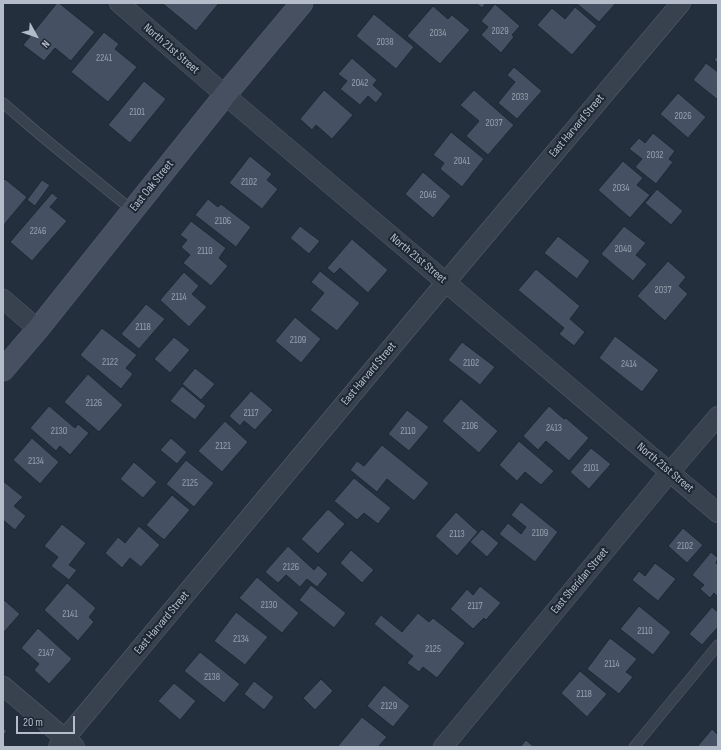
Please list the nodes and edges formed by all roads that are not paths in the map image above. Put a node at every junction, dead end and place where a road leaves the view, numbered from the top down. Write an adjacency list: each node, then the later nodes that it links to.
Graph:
1 (119, 3): 4 (street, North 21st Street)
2 (302, 3): 4 (street, East Oak Street)
3 (681, 3): 7 (street, East Harvard Street)
4 (225, 95): 6 (street, East Oak Street); 7 (street, North 21st Street)
5 (3, 104): 6 (lane)
6 (132, 210): 9 (street, East Oak Street)
7 (446, 282): 12 (street, North 21st Street); 16 (street, East Harvard Street)
8 (3, 299): 9 (street)
9 (38, 329): 10 (street, East Oak Street)
10 (3, 370)
11 (718, 416): 12 (street, East Sheridan Street)
12 (670, 472): 13 (street, North 21st Street); 17 (street, East Sheridan Street)
13 (718, 513)
14 (718, 645): 18 (lane)
15 (3, 686): 16 (street)
16 (66, 744)
17 (443, 747)
18 (634, 747)

